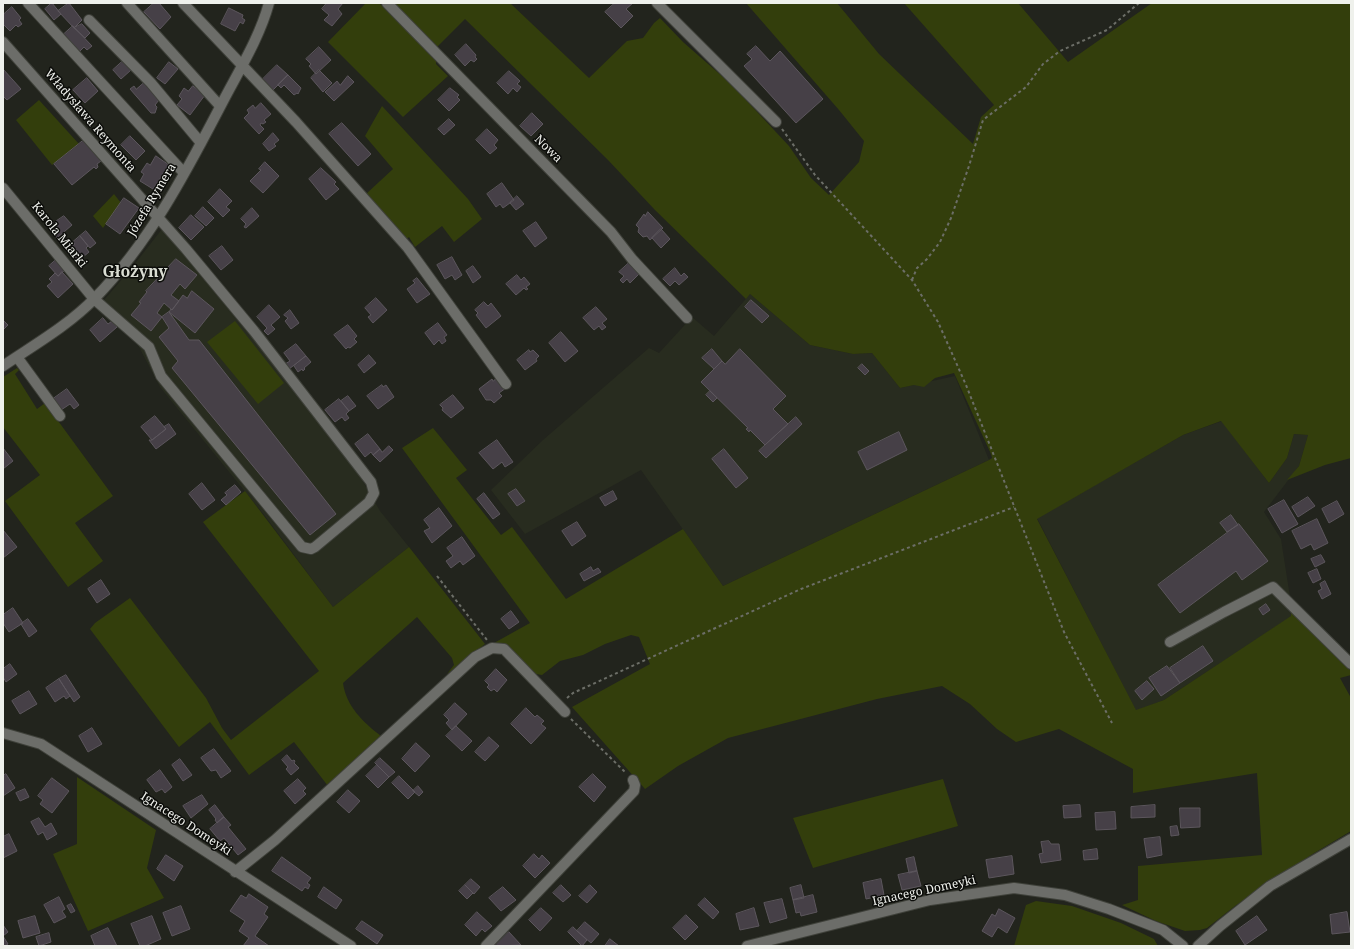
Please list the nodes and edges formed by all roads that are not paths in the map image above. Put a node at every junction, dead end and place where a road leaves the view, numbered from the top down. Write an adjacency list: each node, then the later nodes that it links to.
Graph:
1 (28, 3): 13 (street)
2 (127, 3): 10 (street)
3 (183, 3): 9 (street)
4 (269, 3): 9 (street, Józefa Rymera)
5 (387, 3): 17 (street, Nowa)
6 (657, 3): 11 (street)
7 (89, 20): 12 (street)
8 (3, 42): 15 (street, Władysława Reymonta)
9 (241, 66): 10 (street, Józefa Rymera); 20 (street)
10 (220, 106): 12 (street, Józefa Rymera)
11 (776, 122)
12 (201, 142): 13 (street, Józefa Rymera)
13 (184, 173): 15 (street, Józefa Rymera)
14 (3, 188): 16 (street, Karola Miarki)
15 (158, 217): 16 (street, Józefa Rymera); 16 (street, Władysława Reymonta)
16 (94, 299): 18 (street, Józefa Rymera)
17 (686, 318)
18 (17, 357): 19 (street, Józefa Rymera); 21 (street)
19 (3, 366)
20 (506, 384)
21 (60, 416)
22 (1170, 642): 23 (street)
23 (1351, 664)
24 (562, 709): 28 (street)
25 (3, 733): 28 (street, Ignacego Domeyki)
26 (633, 780): 30 (street)
27 (1351, 839): 33 (street)
28 (235, 872): 29 (street, Ignacego Domeyki)
29 (351, 946)
30 (486, 946)
31 (747, 946): 32 (street, Ignacego Domeyki)
32 (1183, 946)
33 (1198, 946)

